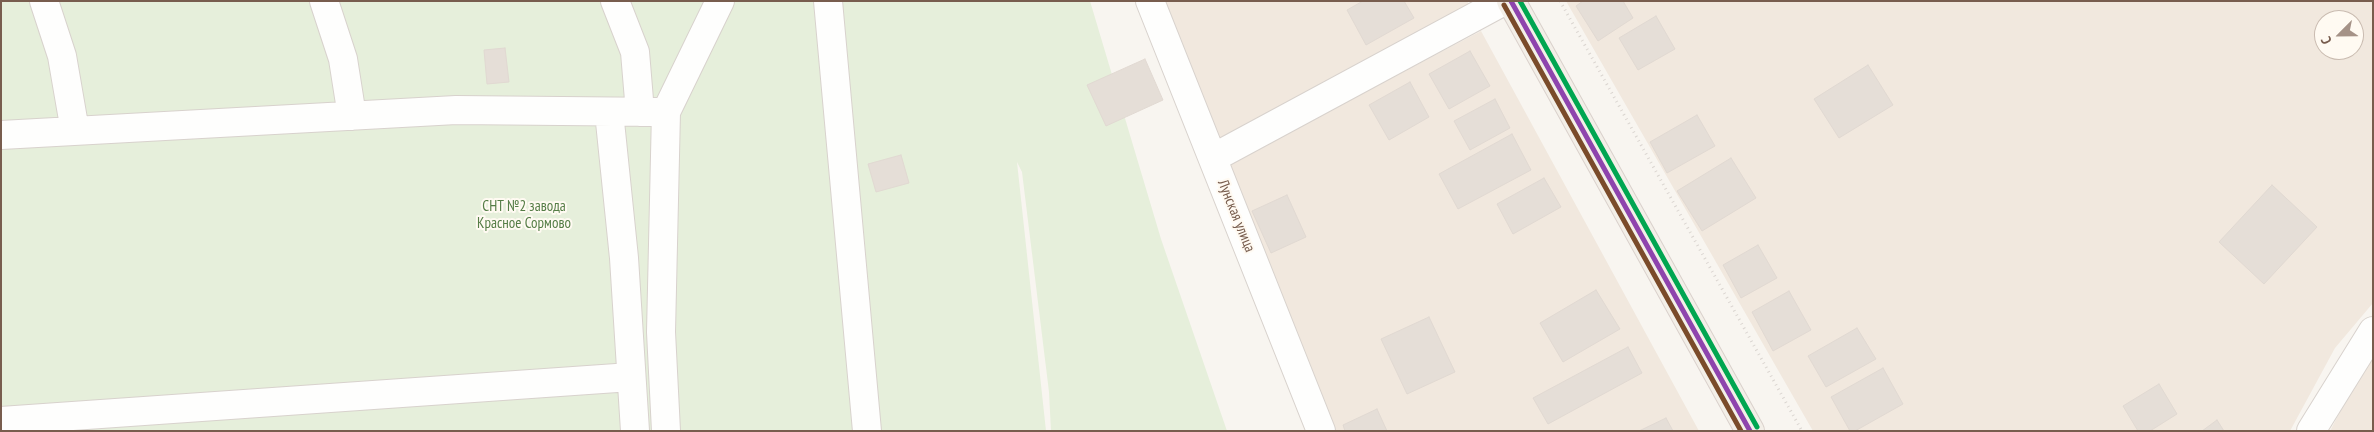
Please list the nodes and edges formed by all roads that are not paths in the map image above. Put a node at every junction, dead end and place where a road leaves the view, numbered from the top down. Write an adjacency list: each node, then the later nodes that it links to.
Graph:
1 (44, 1): 13 (street)
2 (324, 1): 12 (street)
3 (615, 1): 10 (street)
4 (720, 1): 11 (street)
5 (828, 1): 21 (street)
6 (1150, 1): 15 (street, Лунская улица)
7 (1504, 1): 15 (street)
8 (1511, 1): 23 (main road)
9 (608, 112): 10 (street); 12 (street); 17 (street)
10 (640, 112): 11 (street)
11 (666, 112): 20 (street)
12 (352, 116): 13 (street)
13 (75, 130): 14 (street)
14 (1, 134)
15 (1213, 158): 22 (street, Лунская улица)
16 (2373, 331): 24 (street)
17 (631, 377): 18 (street); 19 (street)
18 (1, 420)
19 (635, 431)
20 (666, 431)
21 (867, 431)
22 (1322, 431)
23 (1750, 431)
24 (2311, 431)

